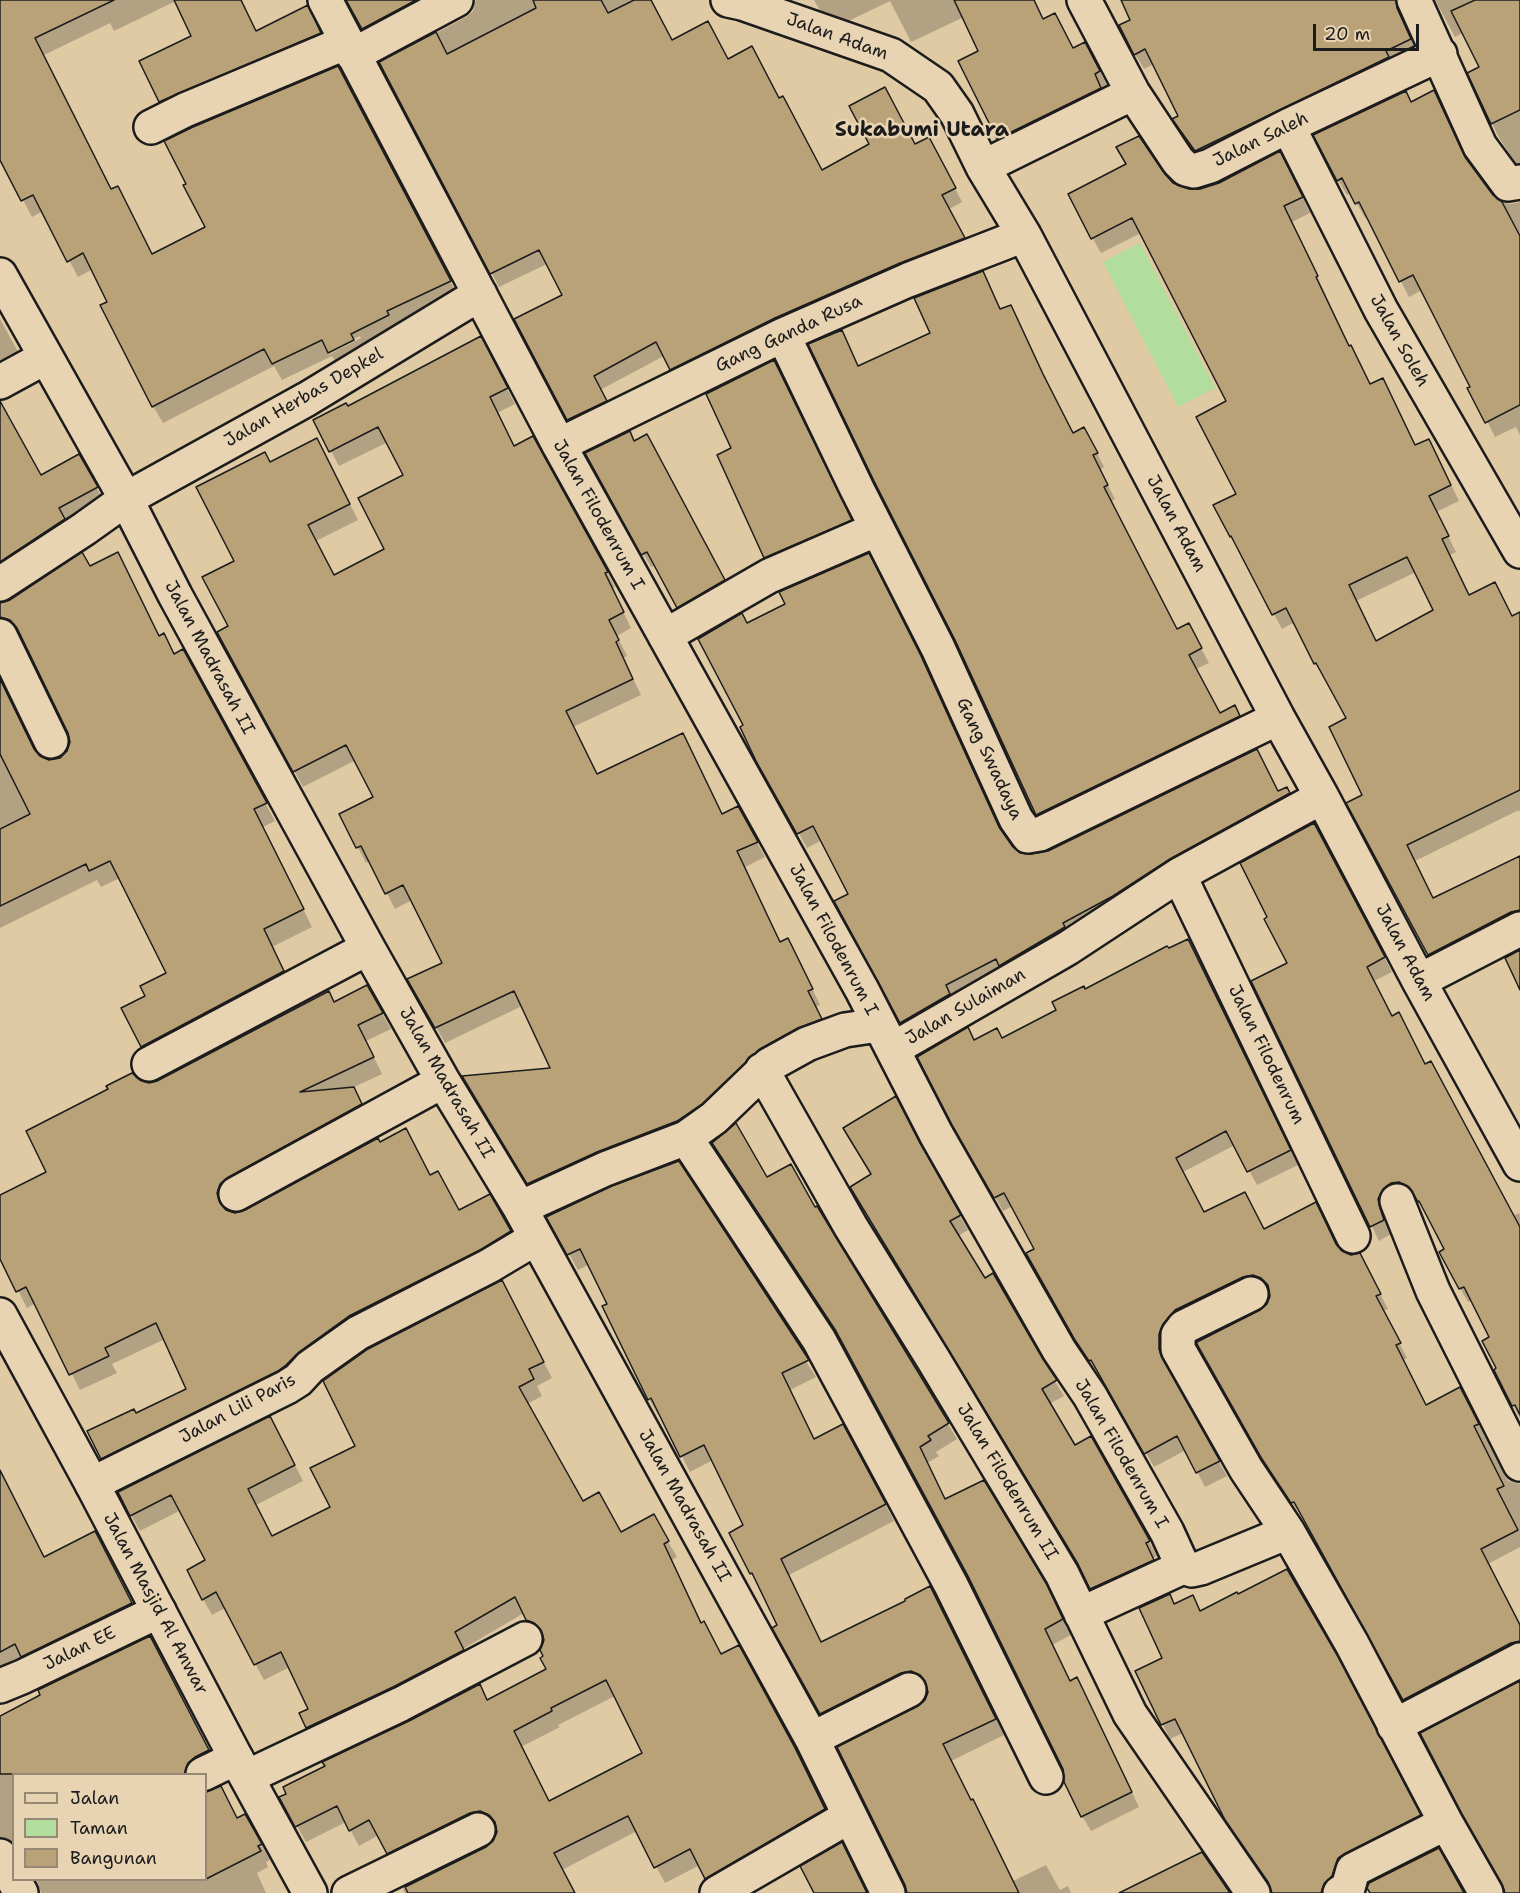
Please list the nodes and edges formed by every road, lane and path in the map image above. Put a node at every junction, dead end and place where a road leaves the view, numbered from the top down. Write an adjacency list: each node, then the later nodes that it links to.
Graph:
1 (325, 0): 6 (street, Jalan Filodenrum I)
2 (456, 0): 6 (street)
3 (728, 0): 11 (street, Jalan Adam)
4 (1084, 0): 8 (street)
5 (1414, 0): 7 (street)
6 (350, 49): 10 (street); 15 (street, Jalan Filodenrum I)
7 (1440, 54): 9 (street, Jalan Saleh); 12 (street)
8 (1133, 93): 9 (street, Jalan Saleh); 11 (street)
9 (1287, 126): 22 (street, Jalan Soleh)
10 (151, 127)
11 (983, 166): 13 (street, Jalan Adam)
12 (1520, 182)
13 (1024, 235): 16 (street, Gang Ganda Rusa); 26 (street, Jalan Adam)
14 (0, 274): 17 (street, Jalan Madrasah II)
15 (480, 294): 19 (street, Jalan Filodenrum I); 20 (street, Jalan Herbas Depkel)
16 (783, 335): 19 (street, Gang Ganda Rusa); 21 (street, Gang Swadaya)
17 (46, 357): 18 (street); 20 (street, Jalan Madrasah II)
18 (0, 382)
19 (559, 445): 25 (street, Jalan Filodenrum I)
20 (126, 499): 23 (street, Jalan Herbas Depkel); 31 (street, Jalan Madrasah II)
21 (877, 529): 25 (street); 26 (street, Gang Swadaya)
22 (1520, 550)
23 (0, 584)
24 (0, 636): 27 (street)
25 (665, 636): 33 (street, Jalan Filodenrum I)
26 (1278, 718): 28 (street, Jalan Adam)
27 (51, 741)
28 (1322, 797): 29 (street, Jalan Sulaiman); 32 (street, Jalan Adam)
29 (1179, 875): 33 (street, Jalan Sulaiman); 42 (street, Jalan Filodenrum)
30 (1520, 929): 32 (street)
31 (368, 948): 34 (street); 36 (street, Jalan Madrasah II)
32 (1419, 981): 38 (street, Jalan Adam)
33 (886, 1037): 35 (street, Jalan Sulaiman); 49 (street, Jalan Filodenrum I)
34 (148, 1064)
35 (762, 1070): 37 (street, Jalan Sulaiman); 51 (street, Jalan Filodenrum II)
36 (443, 1081): 39 (street); 41 (street, Jalan Madrasah II)
37 (686, 1138): 41 (street, Jalan Sulaiman); 60 (street)
38 (1520, 1164)
39 (236, 1194)
40 (1397, 1201): 46 (street)
41 (520, 1208): 43 (street, Jalan Madrasah II)
42 (1353, 1236)
43 (536, 1238): 47 (street, Jalan Lili Paris); 57 (street, Jalan Madrasah II)
44 (1251, 1294): 48 (street)
45 (0, 1315): 47 (street, Jalan Masjid Al Anwar)
46 (1520, 1464)
47 (92, 1484): 50 (street, Jalan Masjid Al Anwar)
48 (1288, 1532): 49 (street); 56 (street)
49 (1183, 1567): 51 (street)
50 (159, 1611): 54 (street, Jalan EE); 58 (street, Jalan Masjid Al Anwar)
51 (1081, 1614): 68 (street, Jalan Filodenrum II)
52 (525, 1639): 58 (street)
53 (1520, 1660): 56 (street)
54 (0, 1686)
55 (909, 1690): 57 (street)
56 (1394, 1726): 62 (street)
57 (812, 1738): 61 (street, Jalan Madrasah II)
58 (241, 1767): 59 (street); 64 (street, Jalan Masjid Al Anwar)
59 (207, 1773)
60 (1046, 1778)
61 (850, 1815): 66 (street); 67 (street, Jalan Madrasah II)
62 (1446, 1823): 69 (street); 70 (street)
63 (478, 1830): 65 (street)
64 (310, 1893)
65 (349, 1893)
66 (717, 1893)
67 (888, 1893)
68 (1253, 1893)
69 (1340, 1893)
70 (1486, 1893)

